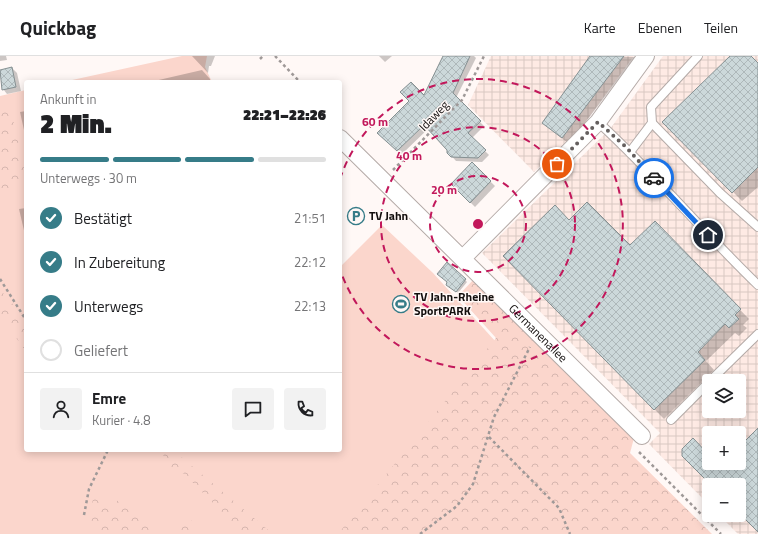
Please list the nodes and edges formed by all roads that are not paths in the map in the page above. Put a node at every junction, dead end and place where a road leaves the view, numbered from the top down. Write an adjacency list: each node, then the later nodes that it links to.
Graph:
1 (646, 56): 3 (street)
2 (698, 56): 4 (lane)
3 (598, 122): 6 (lane); 8 (street)
4 (652, 123): 6 (lane); 7 (lane)
5 (342, 140): 8 (street, Germanenallee)
6 (630, 152): 9 (lane)
7 (758, 227)
8 (463, 258): 14 (street, Germanenallee)
9 (758, 285)
10 (758, 334): 11 (lane)
11 (718, 374)
12 (702, 390): 13 (lane)
13 (671, 420)
14 (642, 436)

